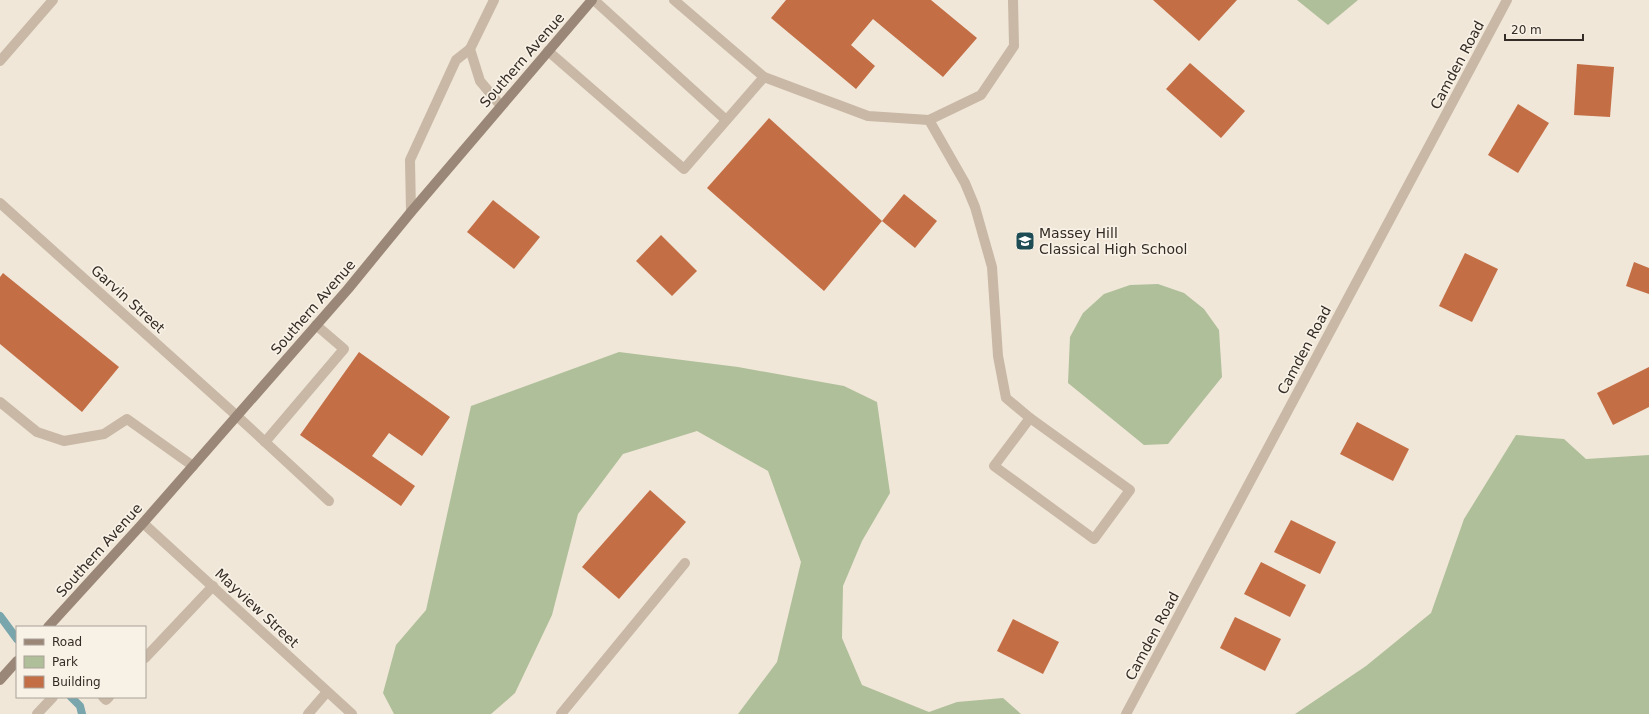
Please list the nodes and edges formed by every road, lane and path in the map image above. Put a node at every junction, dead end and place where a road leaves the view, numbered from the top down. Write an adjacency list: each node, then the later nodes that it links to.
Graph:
1 (53, 0): 9 (street)
2 (494, 0): 7 (street)
3 (593, 0): 8 (main road, Southern Avenue); 12 (street)
4 (674, 0): 10 (street)
5 (1014, 0): 13 (street)
6 (1507, 0): 36 (street, Camden Road)
7 (470, 50): 11 (street); 15 (street)
8 (548, 51): 11 (main road, Southern Avenue); 12 (street)
9 (0, 61)
10 (764, 78): 12 (street); 13 (street)
11 (501, 106): 15 (main road, Southern Avenue)
12 (726, 120)
13 (929, 120): 19 (street)
14 (0, 203): 18 (street, Garvin Street)
15 (411, 212): 16 (main road, Southern Avenue)
16 (316, 325): 18 (main road, Southern Avenue); 20 (street)
17 (0, 402): 21 (street)
18 (237, 416): 20 (street, Garvin Street); 21 (main road, Southern Avenue)
19 (1030, 418): 19 (street)
20 (265, 442): 22 (street, Garvin Street)
21 (193, 466): 23 (main road, Southern Avenue)
22 (329, 501)
23 (143, 523): 25 (street, Mayview Street); 26 (main road, Southern Avenue)
24 (684, 563): 35 (street)
25 (213, 586): 27 (street); 30 (street, Mayview Street)
26 (49, 626)
27 (146, 657)
28 (16, 663): 29 (main road)
29 (0, 680)
30 (327, 692): 33 (street); 34 (street, Mayview Street)
31 (52, 698): 32 (street)
32 (37, 714)
33 (308, 714)
34 (352, 714)
35 (561, 714)
36 (1126, 714)

